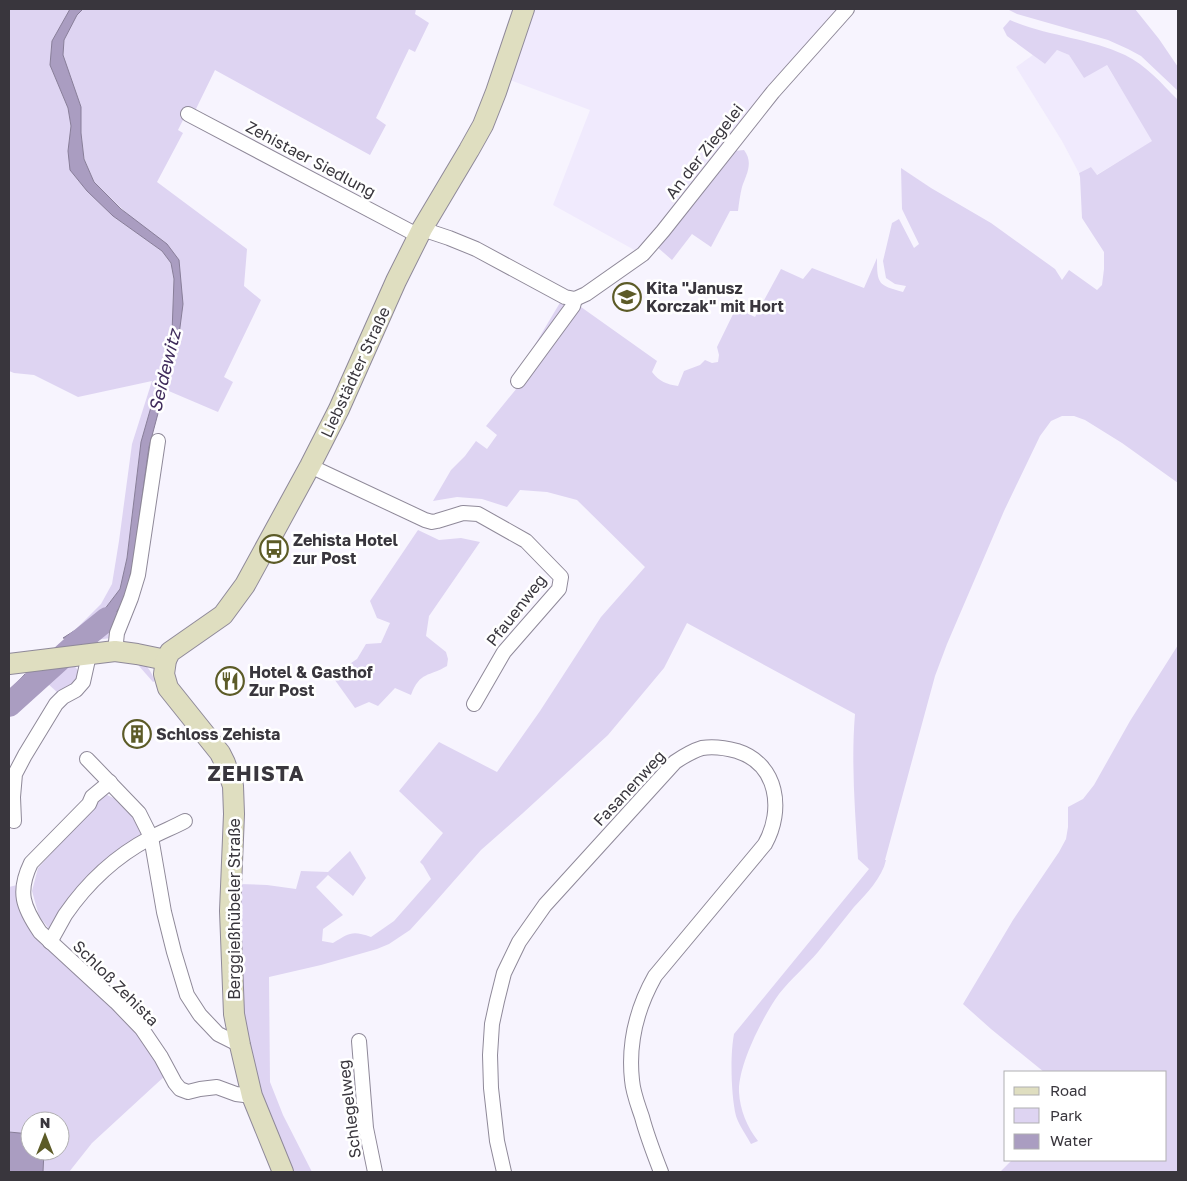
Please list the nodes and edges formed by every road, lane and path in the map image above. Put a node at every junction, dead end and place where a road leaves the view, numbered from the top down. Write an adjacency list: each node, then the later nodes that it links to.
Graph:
1 (524, 9): 4 (main road, Liebstädter Straße)
2 (847, 9): 5 (street, An der Ziegelei)
3 (188, 114): 4 (street, Zehistaer Siedlung)
4 (420, 232): 5 (street); 8 (main road, Liebstädter Straße)
5 (576, 299): 6 (street, An der Ziegelei)
6 (518, 381)
7 (158, 441): 9 (street)
8 (310, 466): 11 (main road, Liebstädter Straße); 13 (street, Pfauenweg)
9 (115, 651): 10 (main road); 11 (main road)
10 (83, 655): 12 (main road); 16 (street)
11 (166, 660): 21 (main road, Berggießhübeler Straße)
12 (9, 664)
13 (474, 704)
14 (87, 758): 15 (street)
15 (110, 782): 18 (street); 19 (street, Schloß Zehista)
16 (14, 821)
17 (185, 822): 18 (street, Schloß Zehista)
18 (151, 837): 19 (street, Schloß Zehista); 21 (street)
19 (50, 942): 22 (street, Schloß Zehista)
20 (359, 1041): 24 (street, Schlegelweg)
21 (240, 1045): 22 (main road, Berggießhübeler Straße)
22 (252, 1096): 23 (main road, Berggießhübeler Straße)
23 (283, 1172)
24 (375, 1172)
25 (504, 1172): 26 (street, Fasanenweg)
26 (661, 1172)

